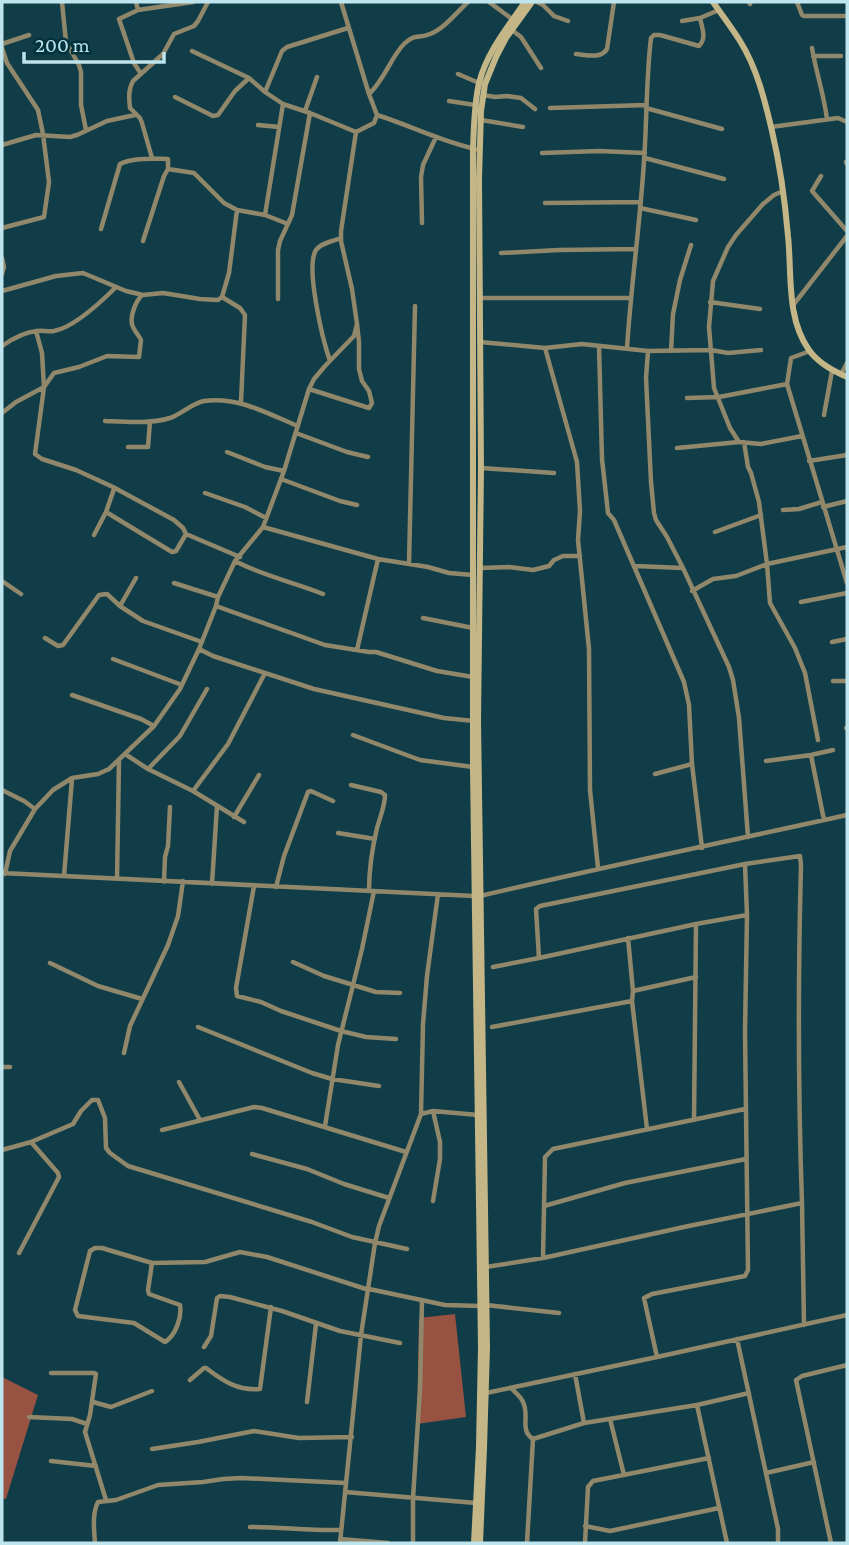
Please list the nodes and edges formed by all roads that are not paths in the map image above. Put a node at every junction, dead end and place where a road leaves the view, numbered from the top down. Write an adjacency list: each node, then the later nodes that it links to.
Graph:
1 (62, 2): 58 (street)
2 (136, 2): 15 (street)
3 (193, 2): 14 (street)
4 (208, 2): 32 (street)
5 (341, 2): 22 (street)
6 (468, 2): 38 (street)
7 (489, 2): 19 (street)
8 (525, 2): 19 (main road)
9 (532, 2): 23 (main road)
10 (537, 2): 20 (street)
11 (614, 2): 28 (street)
12 (713, 2): 16 (main road)
13 (797, 2): 17 (street)
14 (185, 3): 15 (street)
15 (138, 10): 32 (street)
16 (719, 10): 18 (street); 56 (main road)
17 (846, 16)
18 (700, 18): 21 (street); 44 (street)
19 (512, 19): 36 (main road)
20 (568, 20)
21 (682, 21)
22 (348, 28): 37 (street); 38 (street)
23 (512, 30): 31 (street); 39 (main road)
24 (29, 35): 25 (street)
25 (2, 46): 60 (street)
26 (812, 48): 29 (street)
27 (192, 51): 35 (street)
28 (576, 54)
29 (813, 56): 30 (street); 50 (street)
30 (841, 57)
31 (541, 68)
32 (141, 74): 48 (street)
33 (458, 74): 36 (street)
34 (317, 77): 47 (street)
35 (249, 78): 37 (street); 40 (street)
36 (479, 83): 43 (main road)
37 (265, 92): 42 (street)
38 (369, 94): 49 (street)
39 (483, 95): 46 (street); 51 (main road)
40 (175, 97)
41 (449, 101): 43 (street)
42 (283, 104): 47 (street); 54 (street)
43 (475, 105): 63 (main road)
44 (646, 106): 45 (street); 57 (street); 65 (street)
45 (550, 108)
46 (535, 109)
47 (308, 112): 59 (street); 77 (street)
48 (136, 115): 58 (street); 66 (street)
49 (377, 115): 59 (street); 61 (street)
50 (827, 119): 52 (street); 56 (street)
51 (481, 120): 55 (street); 63 (main road)
52 (847, 122)
53 (258, 125): 54 (street)
54 (279, 127): 74 (street)
55 (523, 127)
56 (771, 127): 70 (main road)
57 (722, 129)
58 (86, 131): 60 (street)
59 (356, 132): 81 (street)
60 (43, 134): 62 (street); 78 (street)
61 (436, 137): 63 (street); 76 (street)
62 (2, 145)
63 (476, 150): 92 (main road); 162 (main road)
64 (542, 153): 65 (street)
65 (645, 155): 69 (street); 72 (street)
66 (152, 158): 67 (street); 79 (street)
67 (168, 169): 73 (street); 82 (street)
68 (821, 176): 80 (street)
69 (724, 178)
70 (783, 191): 95 (street); 96 (main road)
71 (545, 202): 72 (street)
72 (640, 205): 75 (street); 84 (street)
73 (237, 210): 74 (street); 91 (street)
74 (265, 215): 77 (street)
75 (696, 220)
76 (422, 223)
77 (288, 224): 94 (street)
78 (2, 228)
79 (101, 229)
80 (847, 234): 96 (street)
81 (341, 238): 99 (street); 111 (street)
82 (143, 242)
83 (691, 245): 109 (street)
84 (636, 249): 85 (street); 93 (street)
85 (501, 253)
86 (2, 258): 87 (street)
87 (2, 274)
88 (116, 287): 89 (street); 90 (street); 100 (street)
89 (2, 291)
90 (143, 295): 91 (street); 116 (street)
91 (222, 297): 120 (street)
92 (480, 298): 93 (street); 101 (main road)
93 (630, 298): 105 (street)
94 (278, 299)
95 (710, 302): 98 (street); 106 (street)
96 (793, 305): 110 (main road)
97 (415, 306): 157 (street)
98 (760, 309)
99 (357, 324): 111 (street); 117 (street)
100 (36, 331): 102 (street); 116 (street)
101 (480, 342): 104 (street); 135 (main road)
102 (2, 346)
103 (599, 346): 104 (street); 105 (street); 159 (street)
104 (545, 348): 154 (street)
105 (627, 348): 108 (street)
106 (711, 350): 107 (street); 109 (street); 118 (street)
107 (761, 350)
108 (648, 351): 109 (street); 161 (street)
109 (671, 351)
110 (810, 351): 113 (main road); 115 (street)
111 (330, 361): 117 (street)
112 (847, 363): 114 (street)
113 (832, 370): 114 (main road); 122 (street)
114 (844, 376)
115 (787, 384): 118 (street); 127 (street)
116 (44, 387): 121 (street); 139 (street)
117 (309, 390): 125 (street)
118 (719, 397): 119 (street); 128 (street)
119 (687, 398)
120 (241, 402): 124 (street); 125 (street)
121 (2, 413)
122 (824, 415)
123 (105, 421): 124 (street)
124 (150, 421): 129 (street)
125 (298, 425): 126 (street)
126 (296, 433): 133 (street); 136 (street)
127 (802, 436): 128 (street); 134 (street)
128 (741, 442): 130 (street); 146 (street)
129 (128, 447)
130 (677, 448)
131 (227, 452): 136 (street)
132 (847, 455): 134 (street)
133 (368, 457)
134 (809, 461): 143 (street)
135 (481, 468): 137 (street); 160 (main road)
136 (284, 471): 138 (street)
137 (554, 473)
138 (281, 479): 142 (street); 147 (street)
139 (113, 487): 145 (street); 150 (street)
140 (205, 493): 147 (street)
141 (847, 501): 143 (street)
142 (356, 505)
143 (823, 505): 144 (street); 153 (street)
144 (783, 510)
145 (106, 512): 150 (street); 151 (street)
146 (761, 515): 149 (street); 158 (street)
147 (266, 518): 148 (street)
148 (263, 527): 155 (street); 156 (street)
149 (715, 532)
150 (186, 534): 155 (street)
151 (94, 535)
152 (847, 547): 153 (street)
153 (836, 549): 158 (street); 166 (street)
154 (580, 556): 160 (street); 222 (street)
155 (238, 559): 170 (street); 171 (street)
156 (378, 559): 157 (street); 182 (street)
157 (409, 564): 162 (street)
158 (767, 564): 167 (street); 194 (street)
159 (635, 566): 161 (street); 200 (street)
160 (480, 568): 191 (main road)
161 (683, 568): 167 (street)
162 (473, 575): 176 (main road)
163 (136, 578): 173 (street)
164 (2, 582): 169 (street)
165 (174, 583): 171 (street)
166 (847, 583)
167 (692, 591): 218 (street)
168 (847, 593): 172 (street)
169 (21, 594)
170 (323, 594)
171 (218, 597): 174 (street)
172 (801, 602)
173 (120, 606): 177 (street); 179 (street)
174 (216, 606): 179 (street); 182 (street)
175 (423, 618): 176 (street)
176 (473, 628): 185 (main road)
177 (45, 638)
178 (847, 639): 180 (street)
179 (202, 642): 181 (street)
180 (832, 642)
181 (199, 649): 184 (street); 188 (street)
182 (357, 650): 185 (street)
183 (113, 659): 188 (street)
184 (266, 673): 191 (street); 208 (street)
185 (473, 677): 191 (main road)
186 (833, 681): 187 (street)
187 (847, 681)
188 (182, 685): 192 (street)
189 (207, 689): 202 (street)
190 (72, 695): 192 (street)
191 (476, 721): 201 (main road); 233 (main road)
192 (154, 726): 196 (street)
193 (353, 735): 201 (street)
194 (818, 740)
195 (833, 750): 197 (street)
196 (125, 754): 198 (street); 202 (street)
197 (811, 755): 199 (street); 215 (street)
198 (119, 759): 205 (street); 225 (street)
199 (766, 761)
200 (692, 764): 203 (street); 220 (street)
201 (473, 766): 233 (main road)
202 (148, 769): 208 (street)
203 (655, 774)
204 (259, 775): 214 (street)
205 (72, 778): 212 (street); 224 (street)
206 (351, 785): 219 (street)
207 (2, 790): 212 (street)
208 (193, 791): 210 (street)
209 (333, 801): 230 (street)
210 (217, 806): 214 (street); 228 (street)
211 (170, 807): 227 (street)
212 (35, 809): 223 (street)
213 (847, 815): 215 (street)
214 (234, 817): 216 (street)
215 (824, 820): 218 (street)
216 (244, 822)
217 (338, 833): 219 (street)
218 (748, 837): 220 (street)
219 (375, 839): 231 (street)
220 (702, 848): 222 (street)
221 (745, 864): 234 (street); 237 (street); 273 (street)
222 (598, 868): 233 (street)
223 (3, 873): 224 (street)
224 (64, 876): 225 (street)
225 (117, 879): 227 (street)
226 (183, 881): 227 (street); 228 (street); 245 (street)
227 (164, 882)
228 (212, 884): 229 (street)
229 (254, 886): 230 (street); 249 (street)
230 (276, 887): 231 (street)
231 (372, 891): 232 (street); 242 (street)
232 (438, 894): 233 (street); 259 (street)
233 (477, 896): 260 (main road); 281 (main road)
234 (747, 915): 235 (street); 257 (street)
235 (696, 923): 236 (street); 241 (street)
236 (628, 938): 237 (street); 243 (street)
237 (539, 958): 240 (street)
238 (293, 962): 242 (street)
239 (50, 963): 245 (street)
240 (493, 967)
241 (696, 977): 243 (street); 262 (street)
242 (353, 985): 244 (street); 249 (street)
243 (633, 990): 246 (street)
244 (400, 993)
245 (142, 999): 251 (street)
246 (632, 1001): 248 (street); 264 (street)
247 (198, 1027): 254 (street)
248 (492, 1027)
249 (341, 1031): 250 (street); 254 (street)
250 (396, 1039)
251 (124, 1053)
252 (2, 1067): 253 (street)
253 (10, 1068)
254 (332, 1079): 256 (street); 263 (street)
255 (178, 1082): 261 (street)
256 (379, 1086)
257 (745, 1109): 262 (street); 270 (street)
258 (433, 1111): 259 (street); 260 (street); 272 (street)
259 (421, 1114): 268 (street)
260 (478, 1115): 284 (main road)
261 (200, 1120): 263 (street); 265 (street)
262 (694, 1120): 264 (street)
263 (325, 1127): 268 (street)
264 (647, 1129): 274 (street)
265 (162, 1130)
266 (31, 1142): 267 (street); 276 (street); 278 (street)
267 (2, 1150)
268 (406, 1152): 271 (street)
269 (252, 1154): 271 (street)
270 (746, 1159): 274 (street); 275 (street)
271 (389, 1198): 276 (street)
272 (433, 1200)
273 (802, 1203): 275 (street); 289 (street)
274 (544, 1206): 279 (street)
275 (747, 1214): 279 (street); 294 (street)
276 (375, 1243): 277 (street); 282 (street)
277 (407, 1250)
278 (19, 1253)
279 (543, 1258): 281 (street)
280 (152, 1263): 280 (street); 282 (street)
281 (486, 1267): 284 (main road)
282 (369, 1290): 283 (street); 290 (street)
283 (422, 1301): 284 (street); 321 (street)
284 (483, 1306): 286 (street); 301 (main road); 323 (main road)
285 (271, 1307): 288 (street); 293 (street); 298 (street)
286 (559, 1313)
287 (847, 1315): 289 (street)
288 (316, 1324): 290 (street); 304 (street)
289 (804, 1325): 291 (street)
290 (361, 1335): 292 (street); 310 (street)
291 (737, 1339): 294 (street); 302 (street)
292 (400, 1343)
293 (204, 1348)
294 (657, 1357): 297 (street)
295 (847, 1365): 315 (street)
296 (51, 1373): 303 (street)
297 (575, 1374): 299 (street); 308 (street)
298 (190, 1380)
299 (511, 1388): 301 (street); 311 (street)
300 (152, 1391): 303 (street)
301 (486, 1393): 334 (main road)
302 (749, 1393): 305 (street); 317 (street)
303 (93, 1402): 309 (street)
304 (307, 1402)
305 (697, 1405): 307 (street); 313 (street)
306 (29, 1417): 309 (street)
307 (610, 1419): 308 (street); 318 (street)
308 (584, 1423): 311 (street)
309 (87, 1424): 316 (street)
310 (352, 1437): 312 (street); 319 (street)
311 (533, 1439): 335 (street)
312 (152, 1449)
313 (709, 1458): 318 (street); 324 (street)
314 (51, 1461): 316 (street)
315 (814, 1462): 317 (street); 339 (street)
316 (96, 1466): 322 (street)
317 (766, 1474): 338 (street)
318 (624, 1475): 325 (street)
319 (346, 1483): 320 (street); 322 (street)
320 (345, 1492): 321 (street); 327 (street)
321 (413, 1498): 323 (street); 332 (street)
322 (106, 1500): 329 (street)
323 (476, 1503): 333 (main road)
324 (719, 1507): 325 (street); 337 (street)
325 (586, 1526): 336 (street)
326 (250, 1527): 327 (street)
327 (341, 1530): 328 (street)
328 (340, 1541): 330 (street)
329 (95, 1543)
330 (388, 1543)
331 (405, 1543): 332 (street)
332 (413, 1543)
333 (474, 1543)
334 (480, 1543)
335 (527, 1543)
336 (584, 1543)
337 (727, 1543)
338 (778, 1543)
339 (831, 1543)

